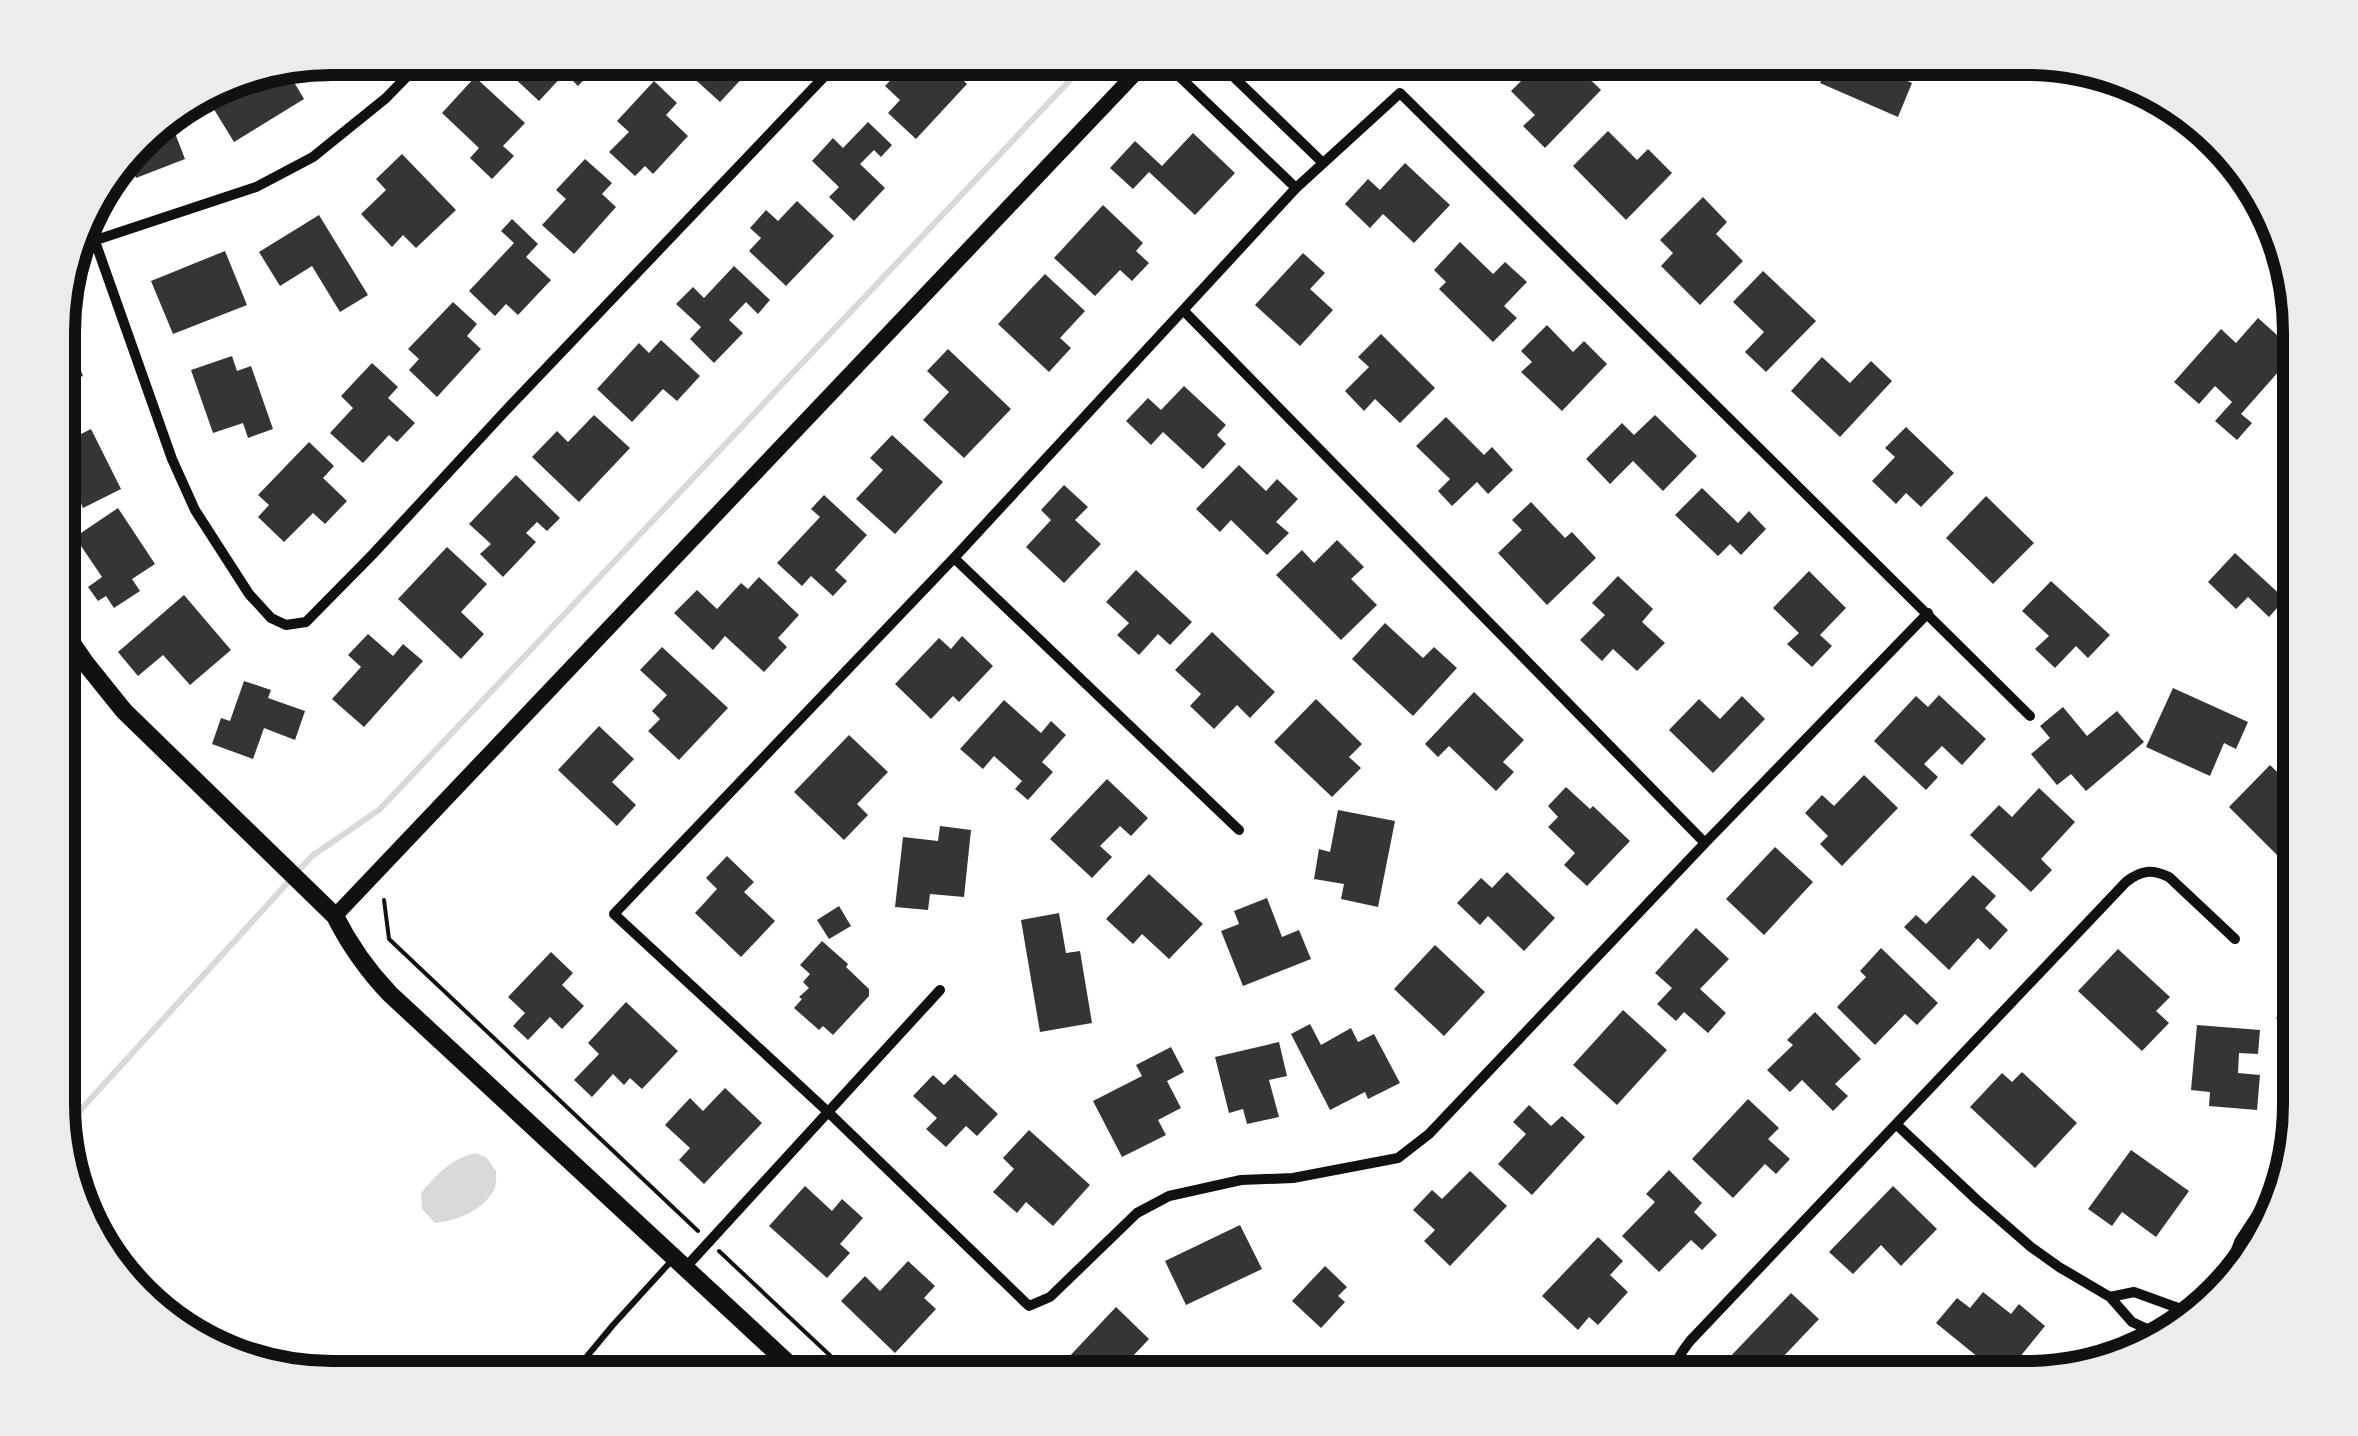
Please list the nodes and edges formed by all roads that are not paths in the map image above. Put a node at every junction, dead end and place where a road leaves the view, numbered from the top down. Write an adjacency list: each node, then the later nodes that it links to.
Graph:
1 (408, 75): 8 (street)
2 (826, 75): 8 (street)
3 (1134, 75): 16 (street)
4 (1178, 75): 7 (street)
5 (1232, 75): 6 (street)
6 (1322, 162): 7 (street); 11 (street)
7 (1296, 188): 9 (street)
8 (93, 241)
9 (1184, 311): 10 (street); 15 (street)
10 (954, 558): 14 (street); 19 (street)
11 (1928, 613): 13 (street); 15 (street)
12 (75, 648): 16 (main road)
13 (2030, 716)
14 (1240, 830)
15 (1705, 843): 19 (street)
16 (335, 916): 21 (main road)
17 (2235, 939): 20 (street)
18 (940, 990): 19 (street)
19 (827, 1111): 21 (street)
20 (1896, 1124): 22 (street); 25 (street)
21 (680, 1262): 26 (lane); 27 (main road)
22 (2110, 1297): 23 (street); 24 (street)
23 (2180, 1309)
24 (2148, 1329)
25 (1677, 1360)
26 (583, 1361)
27 (786, 1361)

